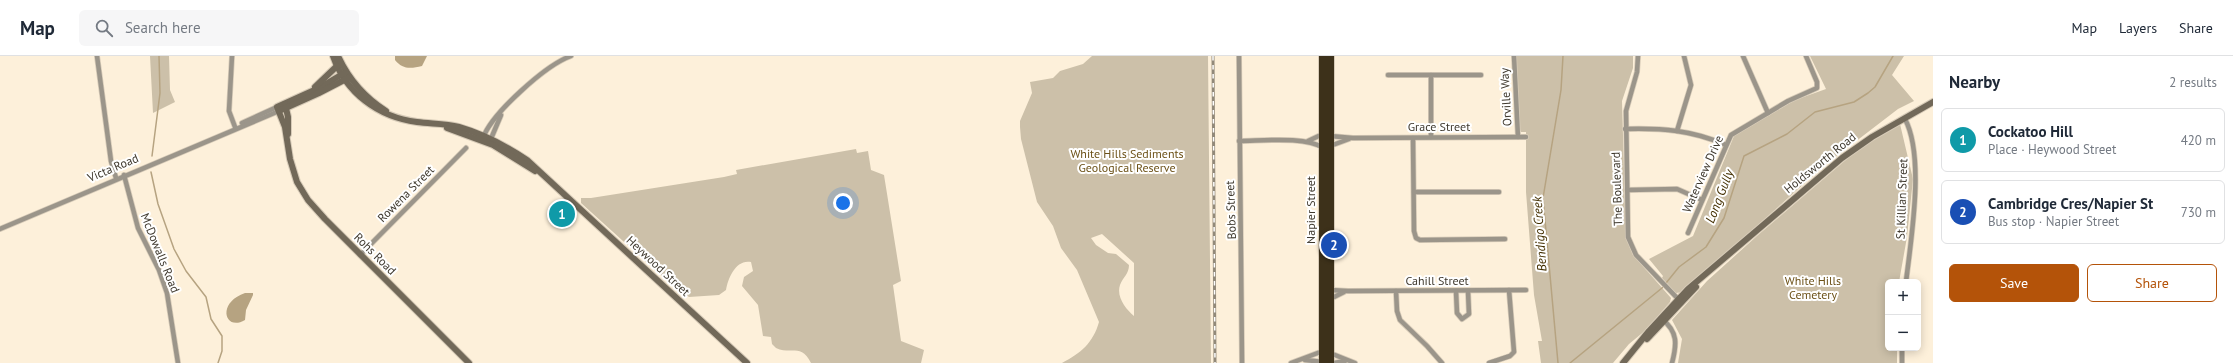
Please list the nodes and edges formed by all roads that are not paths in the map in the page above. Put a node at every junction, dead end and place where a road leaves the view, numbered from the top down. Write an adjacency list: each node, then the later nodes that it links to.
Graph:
1 (97, 56): 43 (street)
2 (232, 56): 25 (street)
3 (333, 56): 14 (main road)
4 (338, 56): 18 (main road)
5 (571, 56): 34 (street)
6 (1239, 56): 35 (street, Bobs Street)
7 (1323, 56): 28 (highway, Napier Street)
8 (1330, 56): 28 (highway, Napier Street)
9 (1514, 56): 29 (street, Orville Way)
10 (1638, 56): 26 (street, The Boulevard)
11 (1684, 56): 27 (street)
12 (1743, 56): 23 (street)
13 (1806, 56): 23 (street, Waterview Drive)
14 (337, 66): 18 (main road); 19 (main road)
15 (1388, 75): 16 (street)
16 (1431, 75): 17 (street); 33 (street)
17 (1481, 75)
18 (346, 76): 19 (main road); 21 (main road); 34 (main road, Heywood Street)
19 (303, 95): 21 (main road)
20 (1933, 102): 24 (main road, Holdsworth Road)
21 (286, 105): 22 (main road, Victa Road); 38 (main road, Rohs Road)
22 (278, 108): 25 (street, Victa Road); 38 (main road, Rohs Road)
23 (1768, 113): 37 (street, Waterview Drive)
24 (1905, 119): 54 (street, St Killian Street); 63 (main road, Holdsworth Road)
25 (235, 127): 42 (street, Victa Road)
26 (1625, 129): 27 (street); 45 (street, The Boulevard)
27 (1677, 131): 37 (street)
28 (1326, 135): 31 (street, Grace Street); 36 (street, Grace Street); 39 (highway, Napier Street); 44 (highway)
29 (1518, 137): 30 (street, Grace Street); 33 (street, Grace Street)
30 (1526, 137)
31 (1353, 138): 32 (street, Grace Street); 39 (street, Grace Street)
32 (1413, 138): 33 (street, Grace Street); 46 (street)
33 (1431, 138)
34 (487, 140): 71 (main road, Heywood Street)
35 (1239, 141): 36 (street, Grace Street); 72 (street, Bobs Street)
36 (1303, 142): 39 (street, Grace Street)
37 (1726, 145): 48 (street, Waterview Drive)
38 (288, 146): 53 (main road, Rohs Road)
39 (1326, 147): 41 (highway, Napier Street); 44 (highway, Napier Street)
40 (466, 148): 53 (street, Rowena Street)
41 (1330, 166): 49 (highway); 55 (highway, Napier Street)
42 (124, 175): 43 (street, Victa Road); 69 (street, McDowalls Road)
43 (116, 178): 50 (street, Victa Road)
44 (1323, 181): 49 (highway, Napier Street)
45 (1627, 190): 48 (street); 63 (street, The Boulevard)
46 (1414, 192): 47 (street); 52 (street)
47 (1499, 192)
48 (1702, 200): 51 (street, Waterview Drive)
49 (1323, 206): 65 (highway, Napier Street)
50 (0, 229)
51 (1688, 233)
52 (1505, 239)
53 (360, 255): 70 (main road, Rohs Road)
54 (1906, 279)
55 (1330, 290): 58 (street, Cahill Street); 62 (highway, Napier Street); 65 (highway)
56 (1509, 290): 57 (street, Cahill Street); 61 (street, Cahill Street); 78 (street)
57 (1526, 290)
58 (1348, 291): 59 (street, Cahill Street); 62 (street, Cahill Street)
59 (1396, 291): 60 (street, Cahill Street); 77 (street)
60 (1456, 291): 61 (street, Cahill Street); 61 (street)
61 (1468, 291)
62 (1330, 299): 67 (highway, Napier Street)
63 (1680, 301): 64 (main road, Holdsworth Road)
64 (1663, 319): 79 (main road, Holdsworth Road); 80 (street)
65 (1323, 339): 67 (highway, Napier Street)
66 (1902, 351): 81 (street)
67 (1327, 352): 68 (street); 74 (highway, Napier Street); 76 (street)
68 (1299, 360): 73 (street); 74 (street)
69 (178, 363)
70 (469, 363)
71 (747, 363)
72 (1242, 363)
73 (1291, 363)
74 (1326, 363)
75 (1334, 363): 76 (street)
76 (1354, 363)
77 (1442, 363)
78 (1489, 363)
79 (1623, 363)
80 (1672, 363)
81 (1902, 363)

